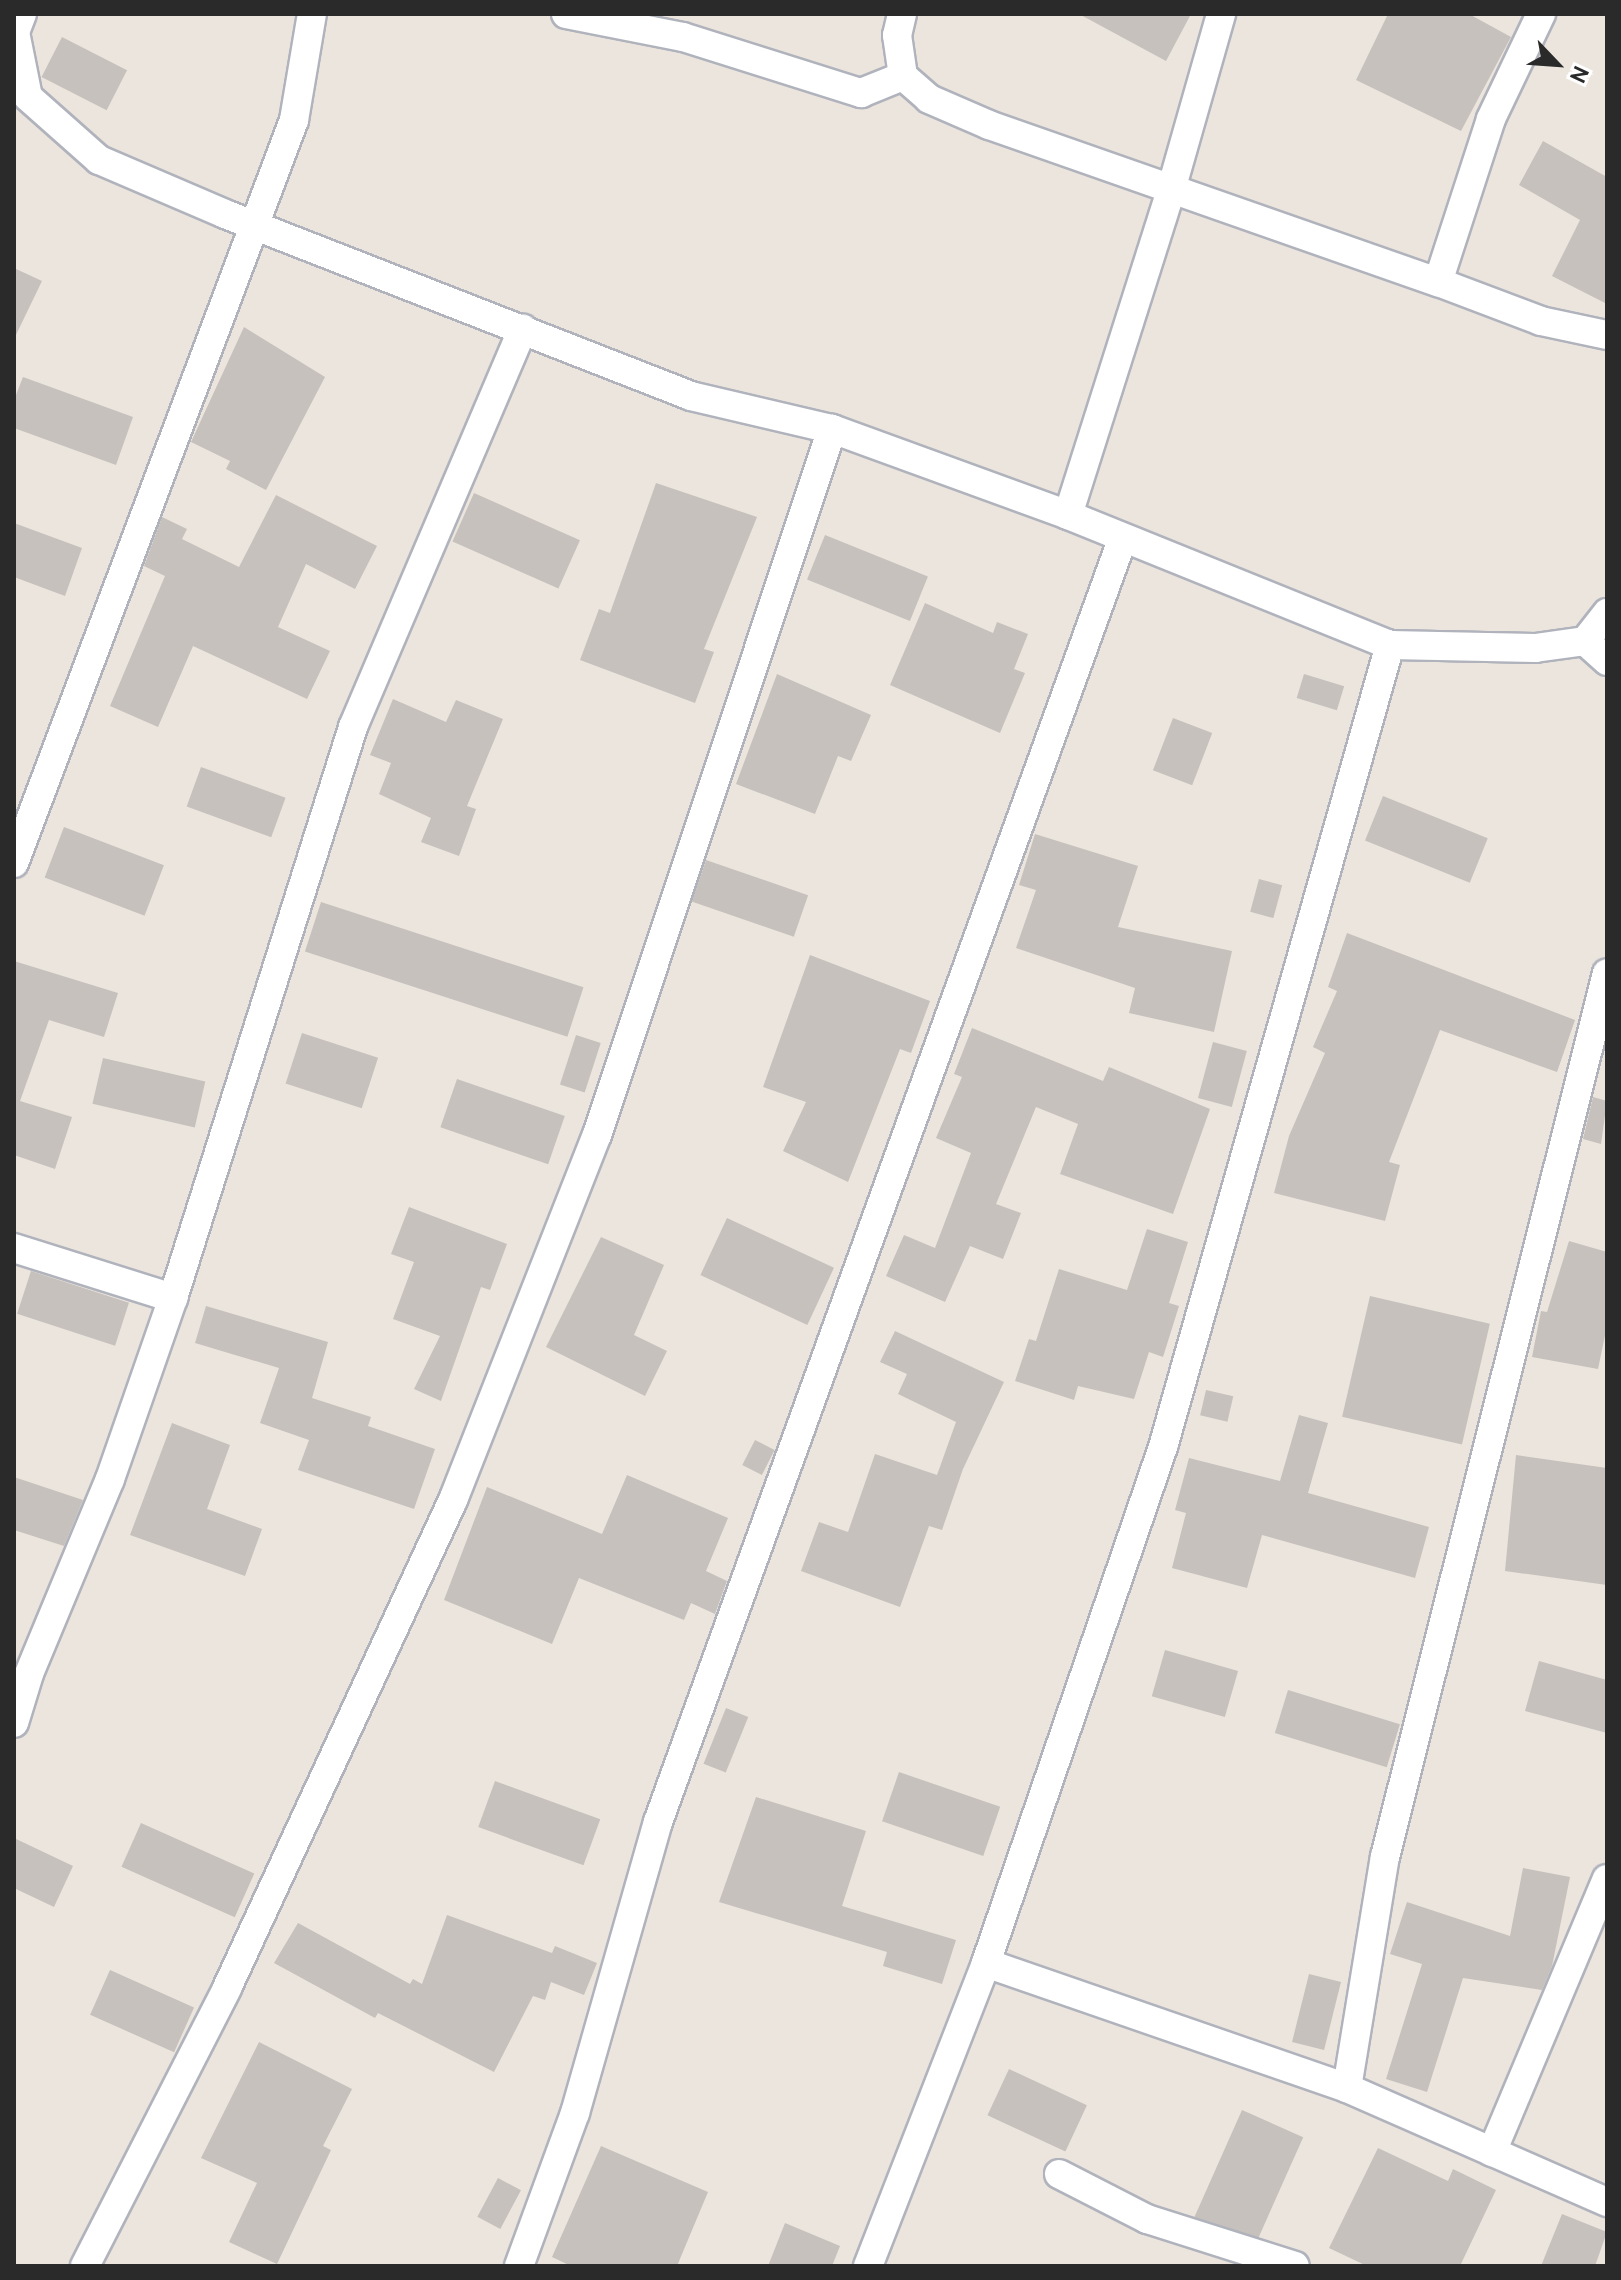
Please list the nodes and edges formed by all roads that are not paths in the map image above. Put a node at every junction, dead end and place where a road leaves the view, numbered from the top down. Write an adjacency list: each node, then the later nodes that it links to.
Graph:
1 (312, 14): 9 (street)
2 (566, 14): 7 (street)
3 (902, 14): 7 (street)
4 (1221, 14): 8 (street)
5 (1541, 14): 10 (street)
6 (16, 28): 9 (street)
7 (903, 76): 8 (street)
8 (1171, 190): 10 (street); 14 (street)
9 (253, 224): 11 (street); 20 (street)
10 (1438, 282): 12 (street)
11 (523, 329): 13 (street); 23 (street)
12 (1607, 335)
13 (832, 429): 14 (street); 31 (street)
14 (1068, 515): 15 (street)
15 (1122, 540): 18 (street); 32 (street)
16 (1607, 613): 17 (street)
17 (1585, 641): 18 (street); 19 (street)
18 (1390, 645): 26 (street)
19 (1607, 661)
20 (14, 863)
21 (1607, 973): 27 (street)
22 (14, 1248): 23 (street)
23 (173, 1298): 24 (street)
24 (14, 1723)
25 (1607, 1879): 28 (street)
26 (986, 1963): 27 (street); 33 (street)
27 (1347, 2088): 28 (street)
28 (1492, 2152): 30 (street)
29 (1059, 2174): 34 (street)
30 (1607, 2202)
31 (85, 2266)
32 (519, 2266)
33 (868, 2266)
34 (1295, 2266)

